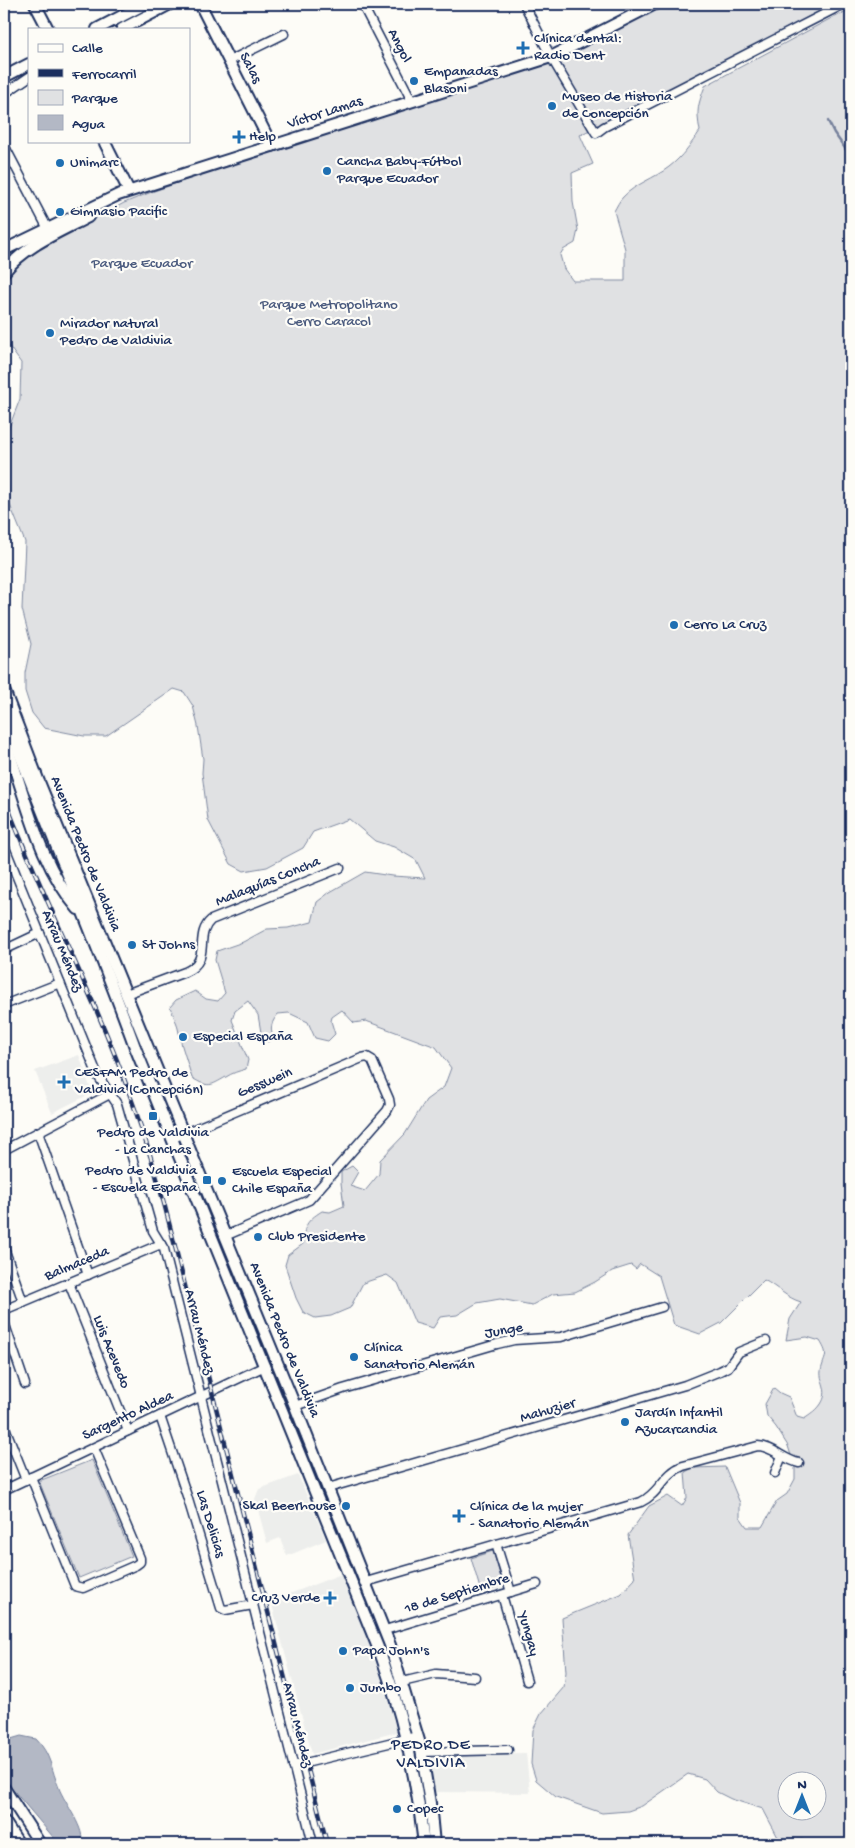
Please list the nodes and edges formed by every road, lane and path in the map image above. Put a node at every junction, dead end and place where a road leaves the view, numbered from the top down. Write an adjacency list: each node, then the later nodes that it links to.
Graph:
1 (35, 4): 11 (main road)
2 (145, 4): 12 (main road)
3 (170, 4): 13 (main road)
4 (200, 4): 16 (main road, Salas)
5 (362, 4): 21 (street, Angol)
6 (524, 4): 15 (street)
7 (654, 4): 15 (main road, Víctor Lamas)
8 (844, 4): 15 (street)
9 (848, 4): 10 (street)
10 (851, 10)
11 (47, 28)
12 (99, 28)
13 (124, 28)
14 (284, 34): 16 (street)
15 (551, 57): 21 (main road, Víctor Lamas)
16 (229, 61): 24 (main road, Salas)
17 (28, 65): 18 (main road)
18 (4, 77)
19 (28, 79): 20 (street)
20 (4, 94)
21 (412, 101): 24 (main road, Víctor Lamas)
22 (104, 142): 25 (main road)
23 (4, 145): 26 (street)
24 (272, 146): 25 (main road, Víctor Lamas)
25 (129, 191): 26 (main road, Víctor Lamas); 28 (main road)
26 (48, 229): 27 (main road, Víctor Lamas)
27 (7, 248)
28 (4, 272)
29 (4, 690): 37 (main road, Avenida Pedro de Valdivia)
30 (4, 714): 32 (main road, Avenida Pedro de Valdivia)
31 (4, 742): 33 (main road)
32 (30, 785): 33 (main road); 37 (main road, Avenida Pedro de Valdivia)
33 (38, 838): 35 (main road)
34 (4, 845): 39 (street, Arrau Méndez)
35 (50, 866): 37 (main road); 38 (main road)
36 (340, 868): 42 (street, Malaquías Concha)
37 (71, 870): 38 (main road, Avenida Pedro de Valdivia); 42 (main road, Avenida Pedro de Valdivia)
38 (85, 917): 47 (main road, Avenida Pedro de Valdivia)
39 (40, 933): 40 (street); 41 (street, Arrau Méndez)
40 (4, 950)
41 (60, 983): 43 (street); 44 (street, Arrau Méndez)
42 (126, 994): 46 (main road, Avenida Pedro de Valdivia)
43 (4, 1004)
44 (110, 1094): 45 (street); 50 (street, Arrau Méndez)
45 (38, 1132): 48 (street); 52 (street)
46 (183, 1133): 47 (street, Gesswein); 49 (main road, Avenida Pedro de Valdivia); 49 (street, Gesswein)
47 (172, 1138): 60 (main road, Avenida Pedro de Valdivia)
48 (4, 1150)
49 (225, 1236): 59 (main road, Avenida Pedro de Valdivia)
50 (161, 1244): 52 (street, Balmaceda); 63 (street, Arrau Méndez)
51 (4, 1248): 54 (street)
52 (88, 1274): 53 (street, Balmaceda)
53 (69, 1283): 54 (street, Balmaceda); 68 (street, Luis Acevedo)
54 (23, 1302): 56 (street, Balmaceda)
55 (662, 1307): 64 (street, Junge)
56 (4, 1310)
57 (4, 1322): 62 (street)
58 (766, 1341): 75 (street, Mahuzier)
59 (274, 1354): 60 (main road); 61 (main road, Avenida Pedro de Valdivia)
60 (265, 1366): 61 (main road); 63 (street, Sargento Aldea); 66 (main road, Avenida Pedro de Valdivia)
61 (281, 1372): 64 (main road, Avenida Pedro de Valdivia)
62 (25, 1384)
63 (200, 1397): 65 (street, Sargento Aldea); 84 (street, Arrau Méndez)
64 (295, 1406): 66 (main road); 75 (main road, Avenida Pedro de Valdivia)
65 (160, 1416): 68 (street, Sargento Aldea); 84 (street, Las Delicias)
66 (285, 1416): 74 (main road, Avenida Pedro de Valdivia)
67 (4, 1425): 73 (street)
68 (128, 1432): 69 (street, Sargento Aldea)
69 (94, 1448): 73 (street, Sargento Aldea); 73 (street)
70 (782, 1456): 71 (street); 72 (street); 77 (street)
71 (799, 1463)
72 (775, 1473)
73 (28, 1478): 76 (street, Sargento Aldea)
74 (313, 1484): 75 (main road); 78 (main road, Avenida Pedro de Valdivia)
75 (328, 1488): 79 (main road, Avenida Pedro de Valdivia)
76 (4, 1490)
77 (496, 1544): 79 (street); 81 (street, Yungay)
78 (350, 1576): 79 (main road); 82 (main road, Avenida Pedro de Valdivia)
79 (366, 1582): 82 (main road); 85 (main road, Avenida Pedro de Valdivia)
80 (536, 1584): 81 (street, 18 de Septiembre)
81 (511, 1592): 83 (street, 18 de Septiembre)
82 (358, 1595): 90 (main road, Avenida Pedro de Valdivia)
83 (502, 1595): 85 (street, 18 de Septiembre); 87 (street, Yungay)
84 (253, 1605): 93 (street, Arrau Méndez)
85 (385, 1630): 88 (main road, Avenida Pedro de Valdivia)
86 (475, 1677): 88 (street)
87 (526, 1681)
88 (402, 1682): 89 (main road, Avenida Pedro de Valdivia)
89 (418, 1736): 90 (street); 92 (main road, Avenida Pedro de Valdivia)
90 (406, 1738): 93 (street); 99 (main road, Avenida Pedro de Valdivia)
91 (508, 1750): 92 (street)
92 (421, 1752): 100 (main road, Avenida Pedro de Valdivia)
93 (293, 1766): 98 (street, Arrau Méndez)
94 (4, 1788): 97 (main road)
95 (4, 1821): 96 (main road)
96 (19, 1844)
97 (40, 1844)
98 (313, 1844)
99 (424, 1844)
100 (434, 1844)

